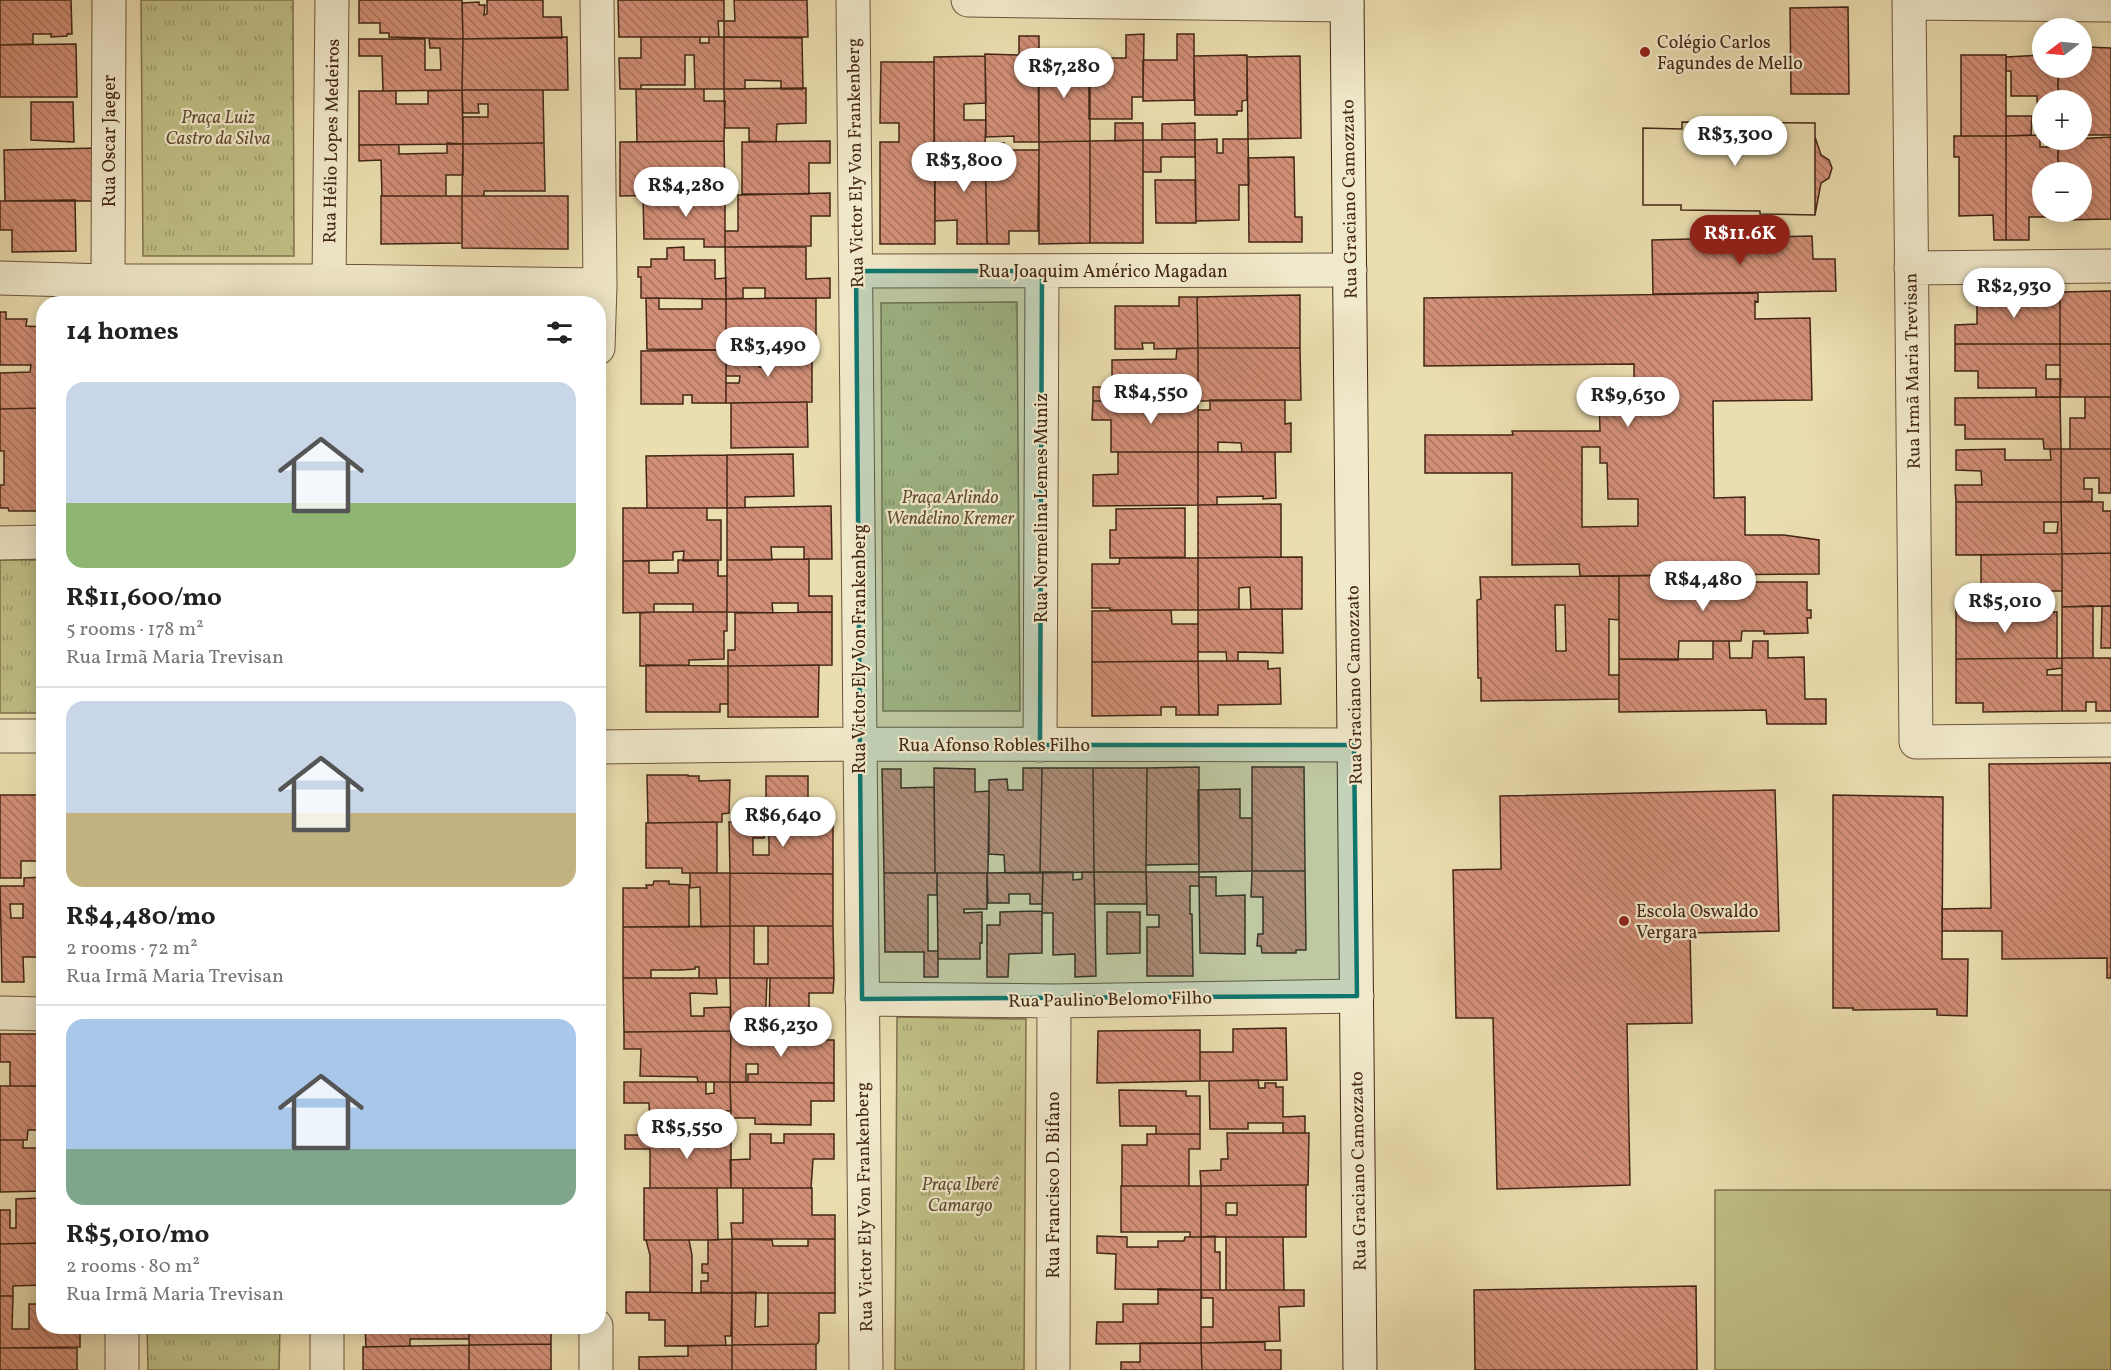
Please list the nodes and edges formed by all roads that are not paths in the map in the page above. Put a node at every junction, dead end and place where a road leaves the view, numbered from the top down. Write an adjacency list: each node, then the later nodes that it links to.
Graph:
1 (109, 0): 16 (street, Rua Oscar Jaeger)
2 (332, 0): 17 (street, Rua Hélio Lopes Medeiros)
3 (597, 0): 18 (street)
4 (853, 0): 13 (street, Rua Victor Ely Von Frankenberg)
5 (968, 0): 6 (street)
6 (1053, 1): 8 (street)
7 (1909, 1): 9 (street); 11 (street, Rua Irmã Maria Trevisan)
8 (1347, 3): 12 (street, Rua Graciano Camozzato)
9 (2111, 6)
10 (2111, 266): 11 (street)
11 (1911, 268): 24 (street, Rua Irmã Maria Trevisan)
12 (1350, 270): 14 (street, Rua Joaquim Américo Magadan); 27 (street, Rua Graciano Camozzato)
13 (856, 271): 14 (street, Rua Joaquim Américo Magadan); 25 (street, Rua Victor Ely Von Frankenberg)
14 (1042, 271): 26 (street, Rua Normelina Lemes Muniz)
15 (0, 278): 16 (street)
16 (108, 281): 17 (street)
17 (329, 282): 18 (street)
18 (600, 285): 19 (street)
19 (600, 296)
20 (36, 542): 21 (street)
21 (0, 543)
22 (0, 736): 23 (street)
23 (36, 736)
24 (2111, 740)
25 (860, 744): 26 (street, Rua Afonso Robles Filho); 28 (street, Rua Afonso Robles Filho); 30 (street, Rua Victor Ely Von Frankenberg)
26 (1040, 745): 27 (street, Rua Afonso Robles Filho)
27 (1354, 745): 29 (street, Rua Graciano Camozzato)
28 (606, 747)
29 (1357, 996): 31 (street, Rua Paulino Belomo Filho); 42 (street, Rua Graciano Camozzato)
30 (862, 999): 31 (street, Rua Paulino Belomo Filho); 40 (street, Rua Victor Ely Von Frankenberg)
31 (1054, 1001): 41 (street, Rua Francisco D. Bifano)
32 (0, 1013): 33 (street)
33 (36, 1014)
34 (122, 1334): 37 (street)
35 (327, 1334): 38 (street)
36 (596, 1334): 39 (street)
37 (122, 1370)
38 (327, 1370)
39 (596, 1370)
40 (866, 1370)
41 (1053, 1370)
42 (1360, 1370)

